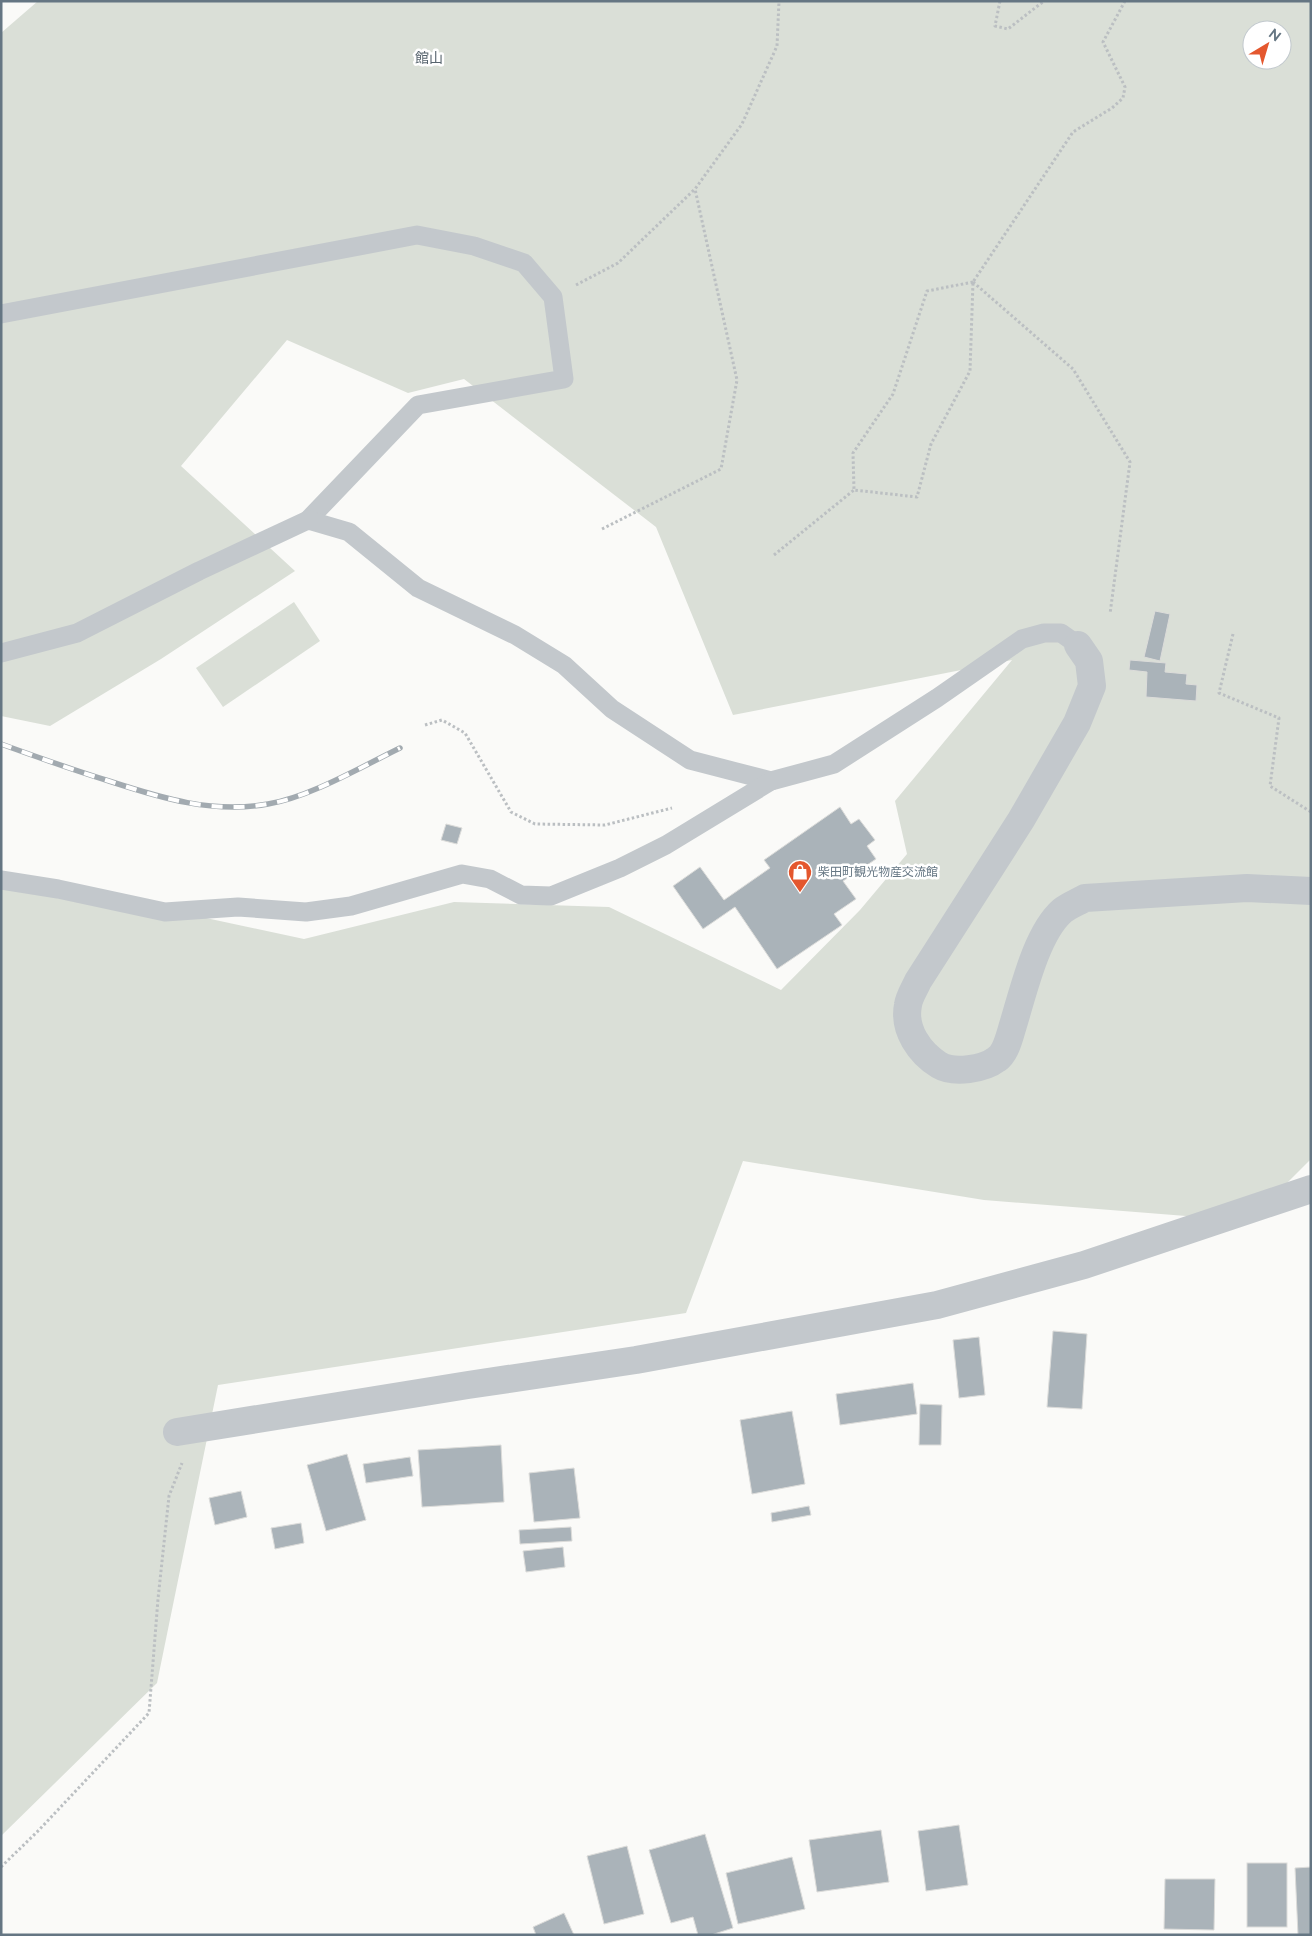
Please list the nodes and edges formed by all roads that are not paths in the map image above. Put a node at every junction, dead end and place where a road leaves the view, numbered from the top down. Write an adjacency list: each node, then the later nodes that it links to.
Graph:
1 (1, 314): 2 (lane)
2 (308, 520): 4 (lane); 5 (lane)
3 (1078, 645): 5 (lane); 7 (street)
4 (1, 653)
5 (771, 781): 6 (lane)
6 (1, 880)
7 (1311, 891)
8 (1311, 1189): 9 (street)
9 (177, 1432)

